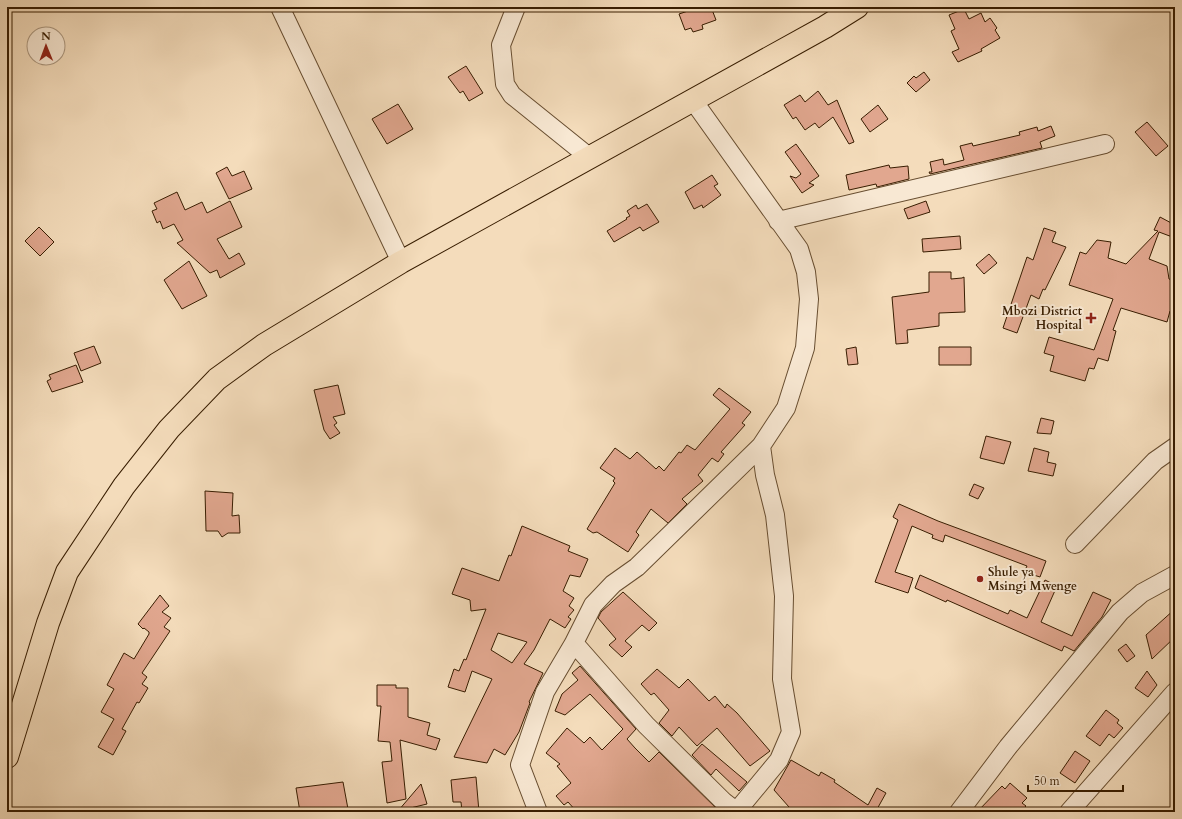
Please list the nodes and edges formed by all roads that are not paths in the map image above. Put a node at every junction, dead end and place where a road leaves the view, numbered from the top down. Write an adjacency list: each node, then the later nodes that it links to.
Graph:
1 (280, 7): 8 (street)
2 (516, 7): 6 (street)
3 (857, 7): 4 (highway)
4 (692, 99): 6 (highway); 7 (street)
5 (1105, 144): 7 (street)
6 (589, 157): 8 (highway)
7 (778, 221): 9 (street)
8 (401, 262): 15 (highway)
9 (761, 446): 13 (street); 17 (street)
10 (1175, 447): 11 (street)
11 (1075, 544)
12 (1175, 575): 18 (street)
13 (574, 643): 16 (street); 17 (street)
14 (1175, 692): 19 (street)
15 (7, 757)
16 (538, 812)
17 (736, 812)
18 (959, 812)
19 (1069, 812)

